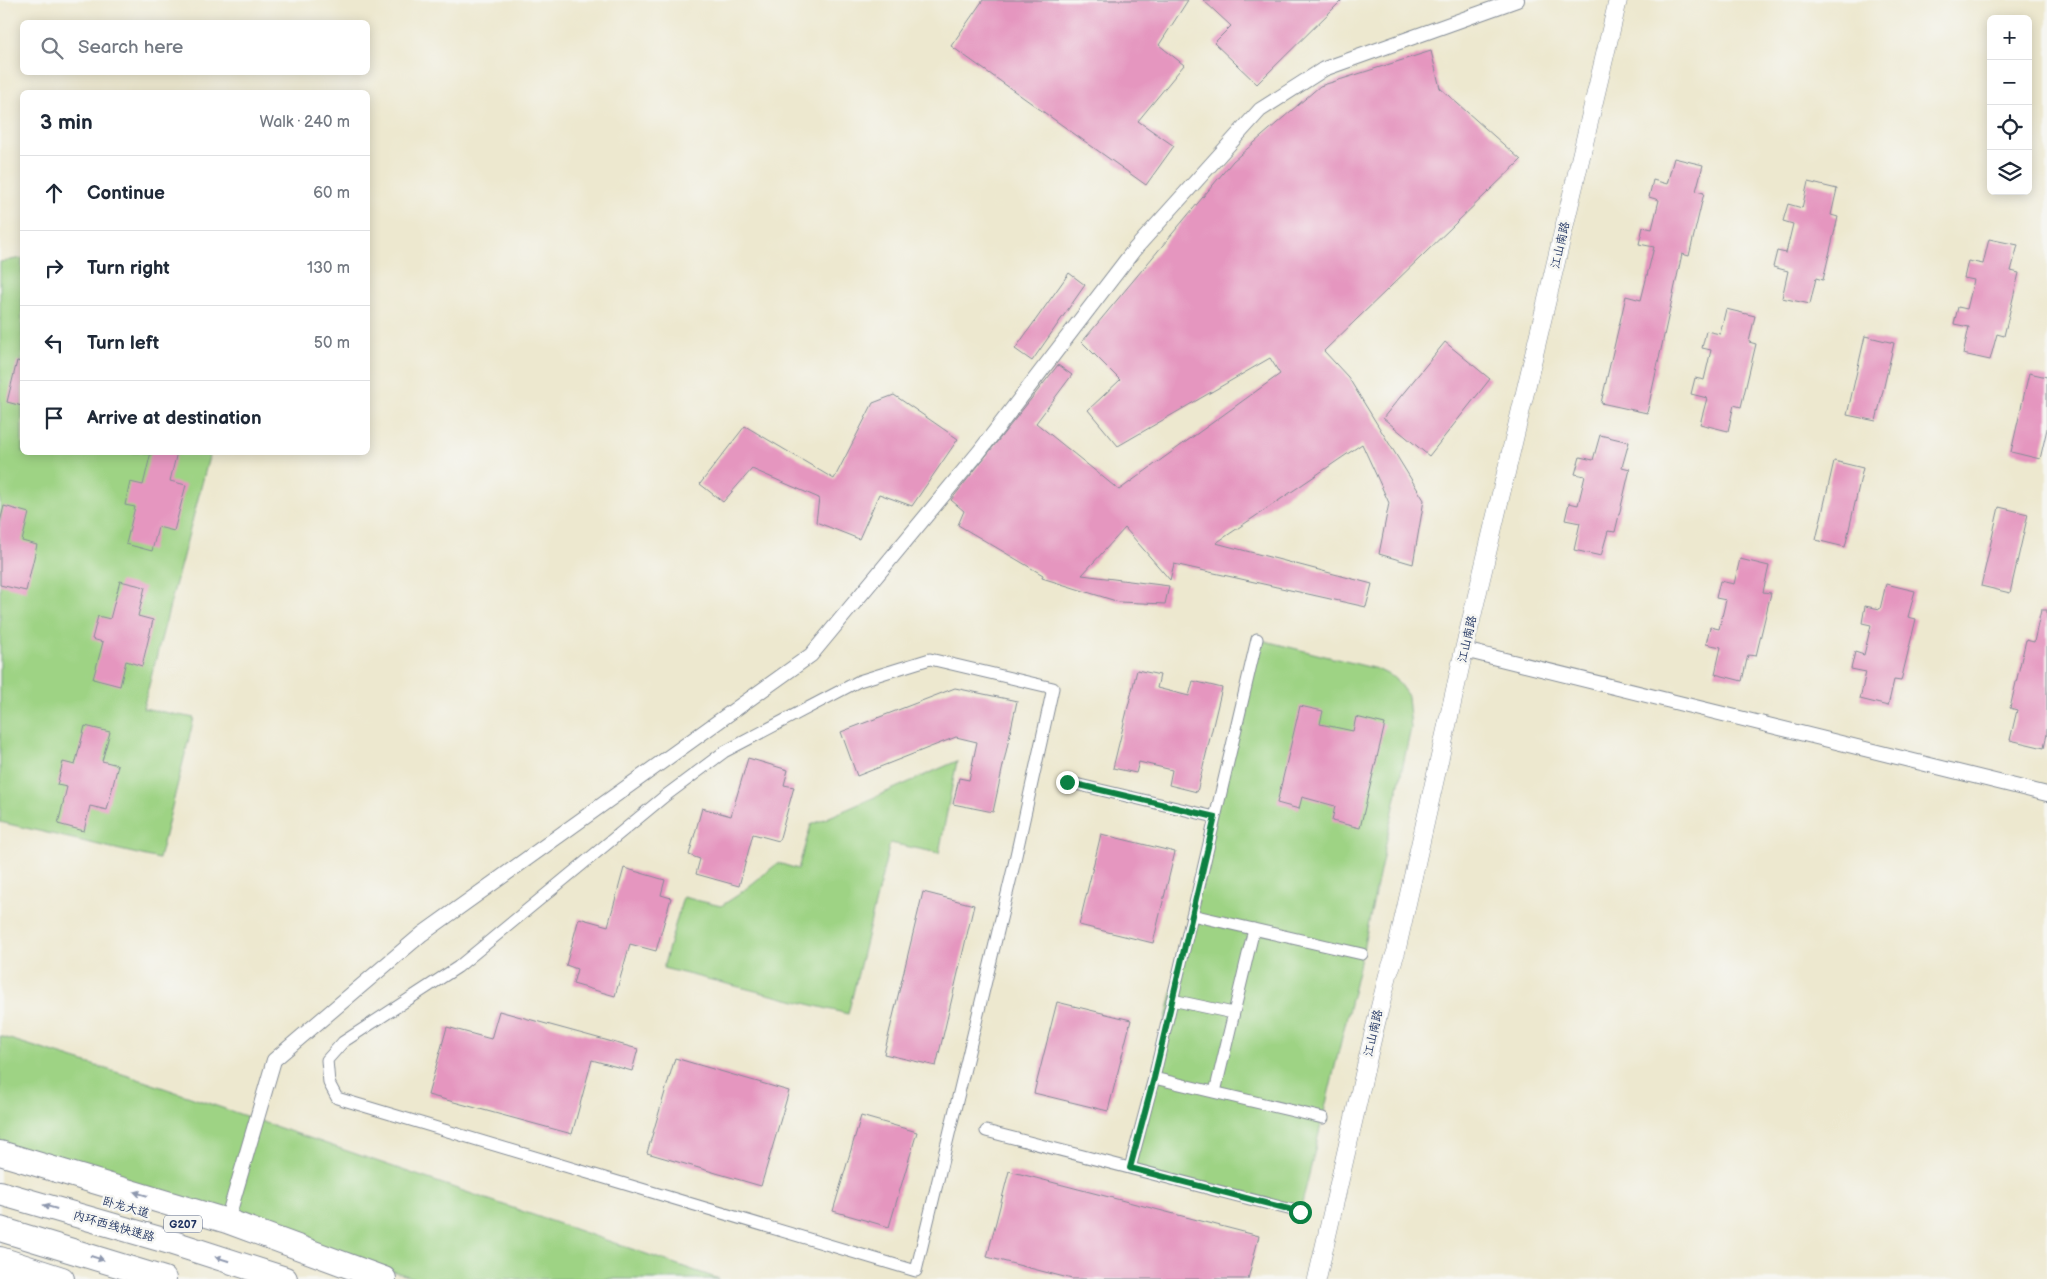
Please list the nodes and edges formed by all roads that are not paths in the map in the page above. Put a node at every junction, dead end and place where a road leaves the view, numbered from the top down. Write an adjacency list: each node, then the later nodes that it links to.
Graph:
1 (1517, 0): 23 (street)
2 (1618, 0): 4 (street, 江山南路)
3 (1257, 639): 7 (street)
4 (1464, 650): 6 (street); 33 (street, 江山南路)
5 (1067, 782): 7 (street)
6 (2047, 794)
7 (1215, 817): 8 (street)
8 (1192, 915): 9 (street); 12 (street)
9 (1254, 929): 10 (street); 13 (street)
10 (1362, 954)
11 (458, 967): 11 (street)
12 (1172, 1000): 13 (street); 14 (street)
13 (1234, 1014): 15 (street)
14 (1154, 1078): 15 (street); 19 (street)
15 (1215, 1092): 16 (street)
16 (1323, 1118)
17 (986, 1131): 19 (street)
18 (0, 1153): 23 (highway, one-way to 18)
19 (1130, 1168): 22 (street)
20 (0, 1170): 31 (highway, 卧龙大道 / G207)
21 (0, 1193): 30 (highway, 内环西线快速路, one-way to 21)
22 (1300, 1212)
23 (227, 1221): 32 (highway)
24 (0, 1229): 29 (highway, one-way to 29)
25 (0, 1259): 28 (highway)
26 (0, 1277): 27 (highway)
27 (7, 1279)
28 (62, 1279)
29 (164, 1279)
30 (285, 1279)
31 (366, 1279)
32 (384, 1279)
33 (1317, 1279)

